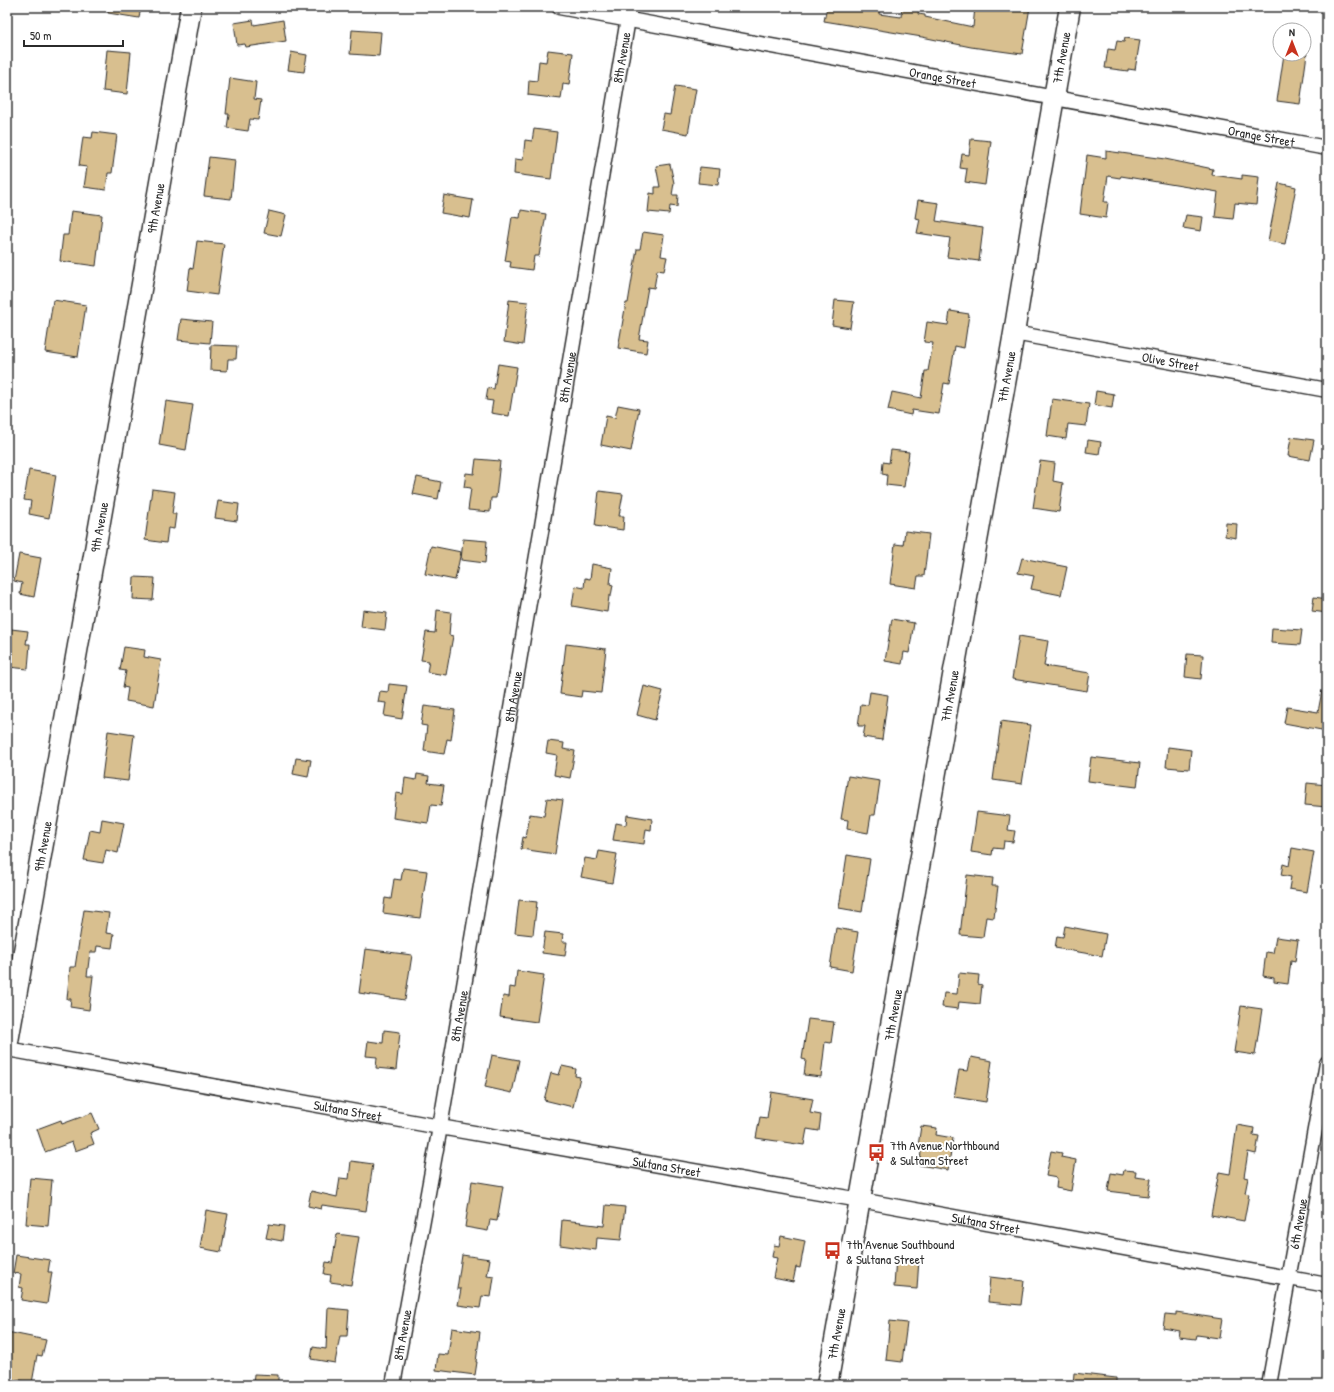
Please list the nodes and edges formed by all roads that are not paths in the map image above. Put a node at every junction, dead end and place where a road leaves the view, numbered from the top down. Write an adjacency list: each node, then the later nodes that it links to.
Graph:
1 (191, 7): 9 (street, 9th Avenue)
2 (559, 7): 4 (street, Orange Street)
3 (1070, 7): 5 (street, 7th Avenue)
4 (629, 13): 5 (street, Orange Street); 11 (street, 8th Avenue)
5 (1054, 98): 6 (street, Orange Street); 7 (street, 7th Avenue)
6 (1327, 148)
7 (1014, 333): 8 (street, Olive Street); 12 (street, 7th Avenue)
8 (1327, 390)
9 (7, 1048): 11 (street, Sultana Street)
10 (1327, 1063): 13 (street, 6th Avenue)
11 (440, 1127): 12 (street, Sultana Street); 15 (street, 8th Avenue)
12 (860, 1200): 13 (street, Sultana Street); 16 (street, 7th Avenue)
13 (1288, 1278): 14 (street, Sultana Street); 17 (street, 6th Avenue)
14 (1327, 1285)
15 (393, 1385)
16 (827, 1385)
17 (1269, 1385)

